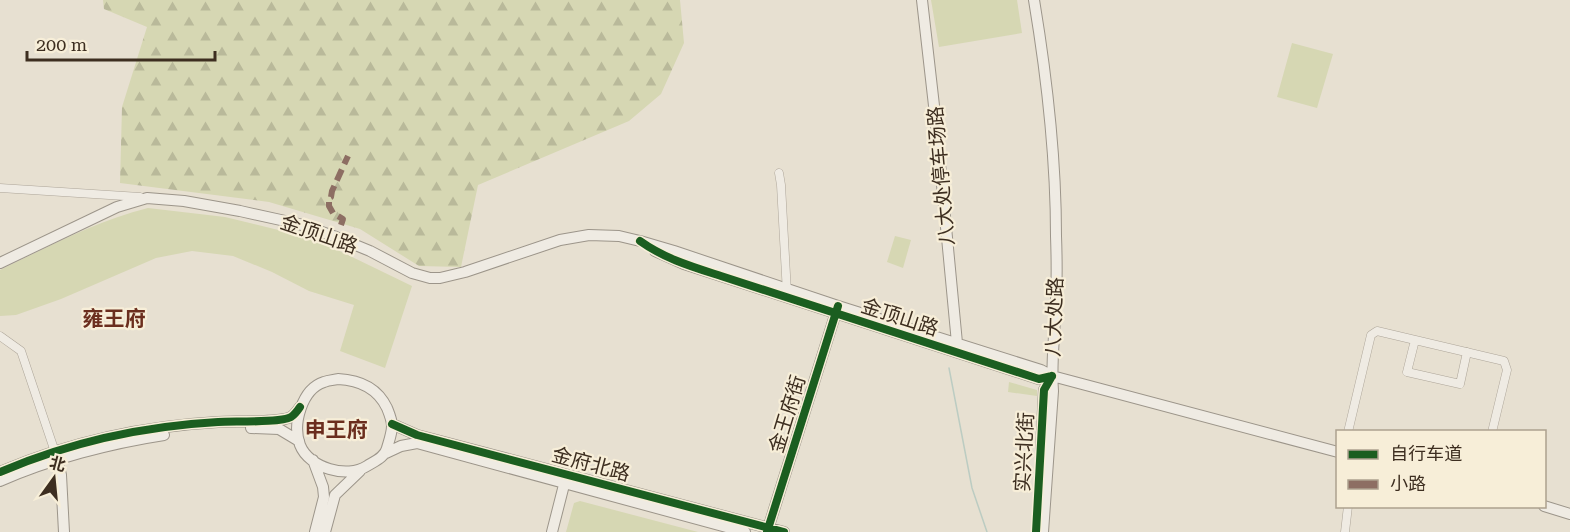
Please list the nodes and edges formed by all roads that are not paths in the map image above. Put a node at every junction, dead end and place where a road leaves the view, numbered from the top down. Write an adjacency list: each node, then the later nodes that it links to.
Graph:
1 (922, 0): 11 (street, 八大处停车场路)
2 (1034, 0): 13 (street, 八大处路)
3 (779, 173): 7 (street)
4 (0, 188): 5 (street)
5 (147, 198): 6 (street, 金顶山路); 7 (street, 金顶山路)
6 (0, 263)
7 (787, 293): 8 (street, 金顶山路)
8 (837, 310): 11 (street, 金顶山路); 30 (street, 金王府街)
9 (0, 336): 21 (street)
10 (1415, 340): 12 (street); 12 (street); 16 (street)
11 (957, 348): 13 (street, 金顶山路)
12 (1467, 352): 17 (street)
13 (1052, 376): 19 (street, 八大处路); 37 (street, 实兴北街); 38 (street, 实兴北街)
14 (300, 407): 15 (street); 18 (street); 21 (street)
15 (392, 424): 20 (street); 25 (street, 金府北路)
16 (1347, 430)
17 (1492, 430)
18 (299, 441): 21 (street); 22 (street)
19 (1336, 451)
20 (386, 453): 23 (street); 25 (street, 金府北路)
21 (56, 456): 24 (street); 26 (street); 31 (street)
22 (313, 460): 23 (street); 32 (street)
23 (360, 471): 33 (street)
24 (0, 472)
25 (566, 479): 30 (street, 金府北路); 34 (street); 35 (street, 金府北路)
26 (0, 481)
27 (1348, 508): 39 (street)
28 (1546, 508): 29 (street)
29 (1570, 514)
30 (768, 530): 36 (street, 金府北路)
31 (64, 532)
32 (315, 532)
33 (325, 532)
34 (552, 532)
35 (745, 532)
36 (784, 532)
37 (1036, 532)
38 (1043, 532)
39 (1345, 532)

